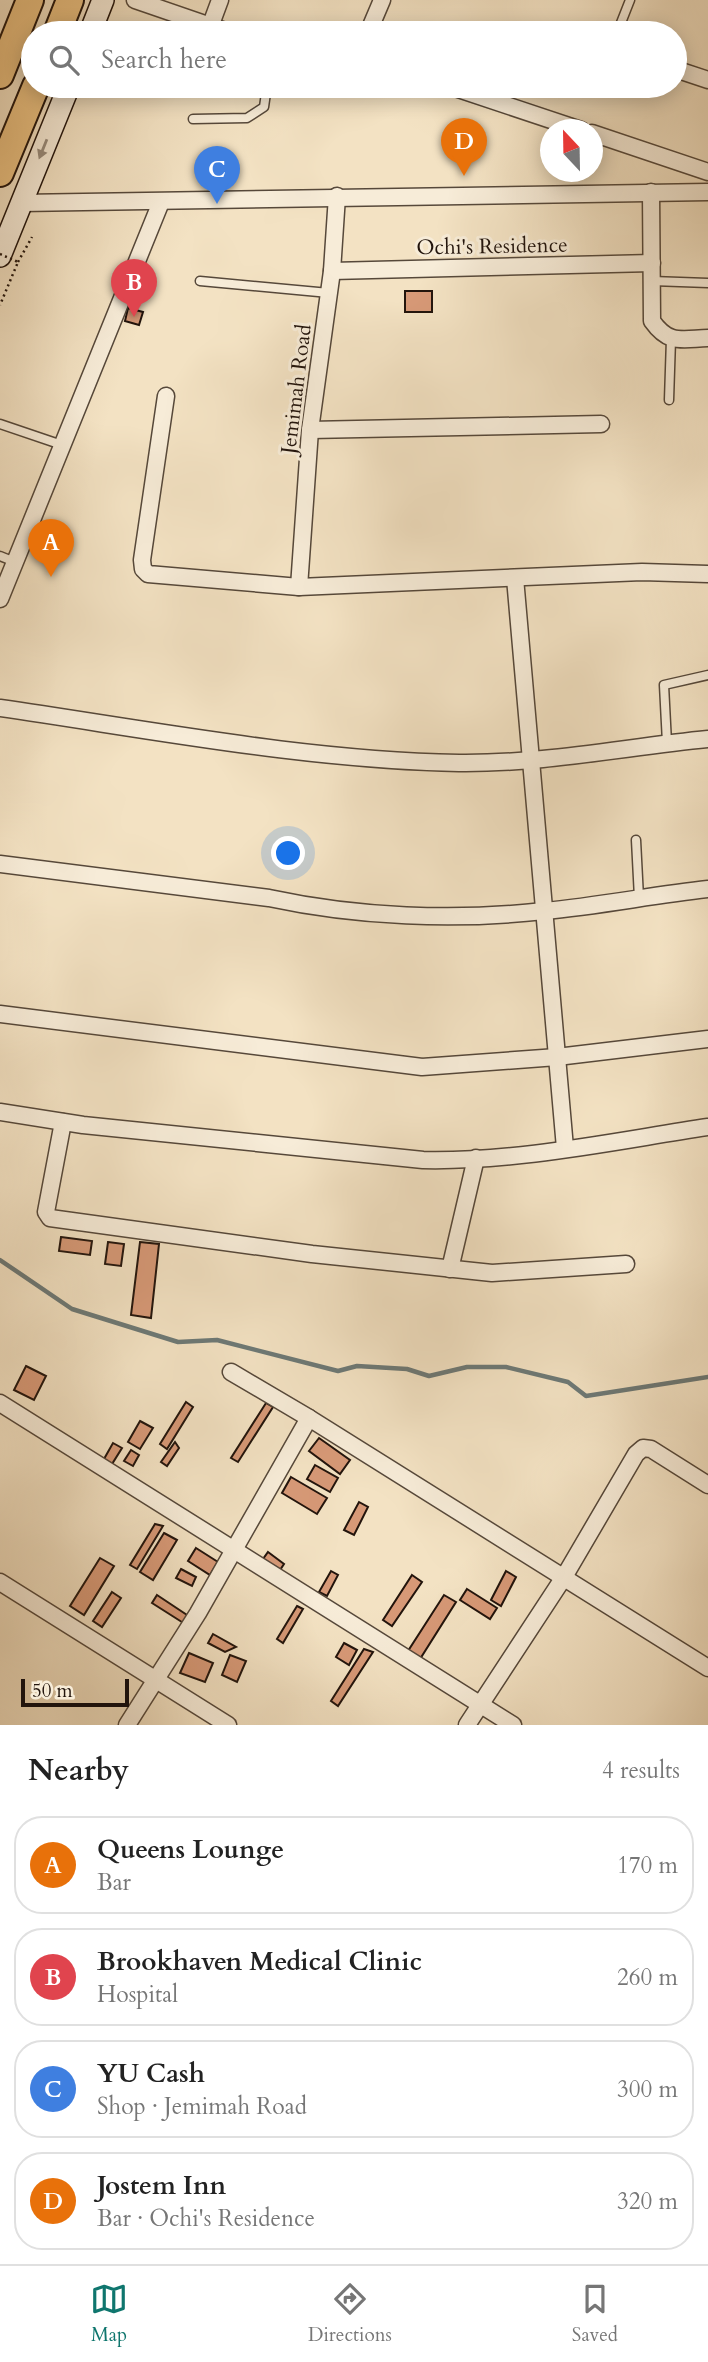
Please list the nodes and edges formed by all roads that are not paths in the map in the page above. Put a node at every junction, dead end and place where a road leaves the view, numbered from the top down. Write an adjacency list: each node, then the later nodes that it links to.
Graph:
1 (30, 0): 8 (highway)
2 (70, 0): 9 (highway)
3 (103, 0): 10 (main road)
4 (135, 0): 11 (street)
5 (220, 0): 12 (street)
6 (382, 0): 13 (street)
7 (630, 0): 14 (lane)
8 (22, 21)
9 (62, 21)
10 (95, 21)
11 (193, 21)
12 (212, 21)
13 (373, 21)
14 (622, 21)
15 (21, 22): 17 (highway)
16 (687, 73): 18 (street)
17 (0, 75)
18 (708, 80)
19 (31, 98): 27 (highway)
20 (64, 98): 32 (main road, one-way to 32)
21 (265, 98): 24 (lane)
22 (485, 98): 23 (street)
23 (548, 119)
24 (193, 120)
25 (603, 136): 26 (street)
26 (708, 172)
27 (0, 173)
28 (651, 192): 29 (street); 30 (street); 34 (street)
29 (708, 192)
30 (337, 196): 31 (street); 35 (street, Jemimah Road)
31 (161, 201): 32 (street); 47 (street)
32 (21, 203): 33 (main road)
33 (6, 257)
34 (652, 263): 35 (street, Ochi's Residence); 37 (street)
35 (332, 271): 39 (street, Jemimah Road)
36 (200, 281): 39 (lane)
37 (652, 281): 38 (lane); 41 (street)
38 (708, 283)
39 (330, 293): 46 (street, Jemimah Road)
40 (708, 338): 41 (street)
41 (671, 339): 43 (lane)
42 (166, 397): 51 (street)
43 (669, 400)
44 (0, 424): 47 (lane)
45 (601, 424): 46 (street)
46 (310, 430): 51 (street, Jemimah Road)
47 (62, 445): 48 (street)
48 (8, 559): 52 (street)
49 (708, 574): 50 (street)
50 (515, 578): 51 (street); 57 (street)
51 (299, 587)
52 (0, 599)
53 (708, 675): 56 (lane)
54 (0, 708): 57 (street)
55 (708, 738): 56 (street)
56 (667, 743): 57 (street)
57 (531, 759): 62 (street)
58 (636, 840): 61 (lane)
59 (0, 864): 62 (street)
60 (708, 889): 61 (street)
61 (639, 898): 62 (street)
62 (546, 911): 65 (street)
63 (0, 1014): 65 (street)
64 (708, 1040): 65 (street)
65 (557, 1057): 69 (street)
66 (0, 1112): 67 (street)
67 (63, 1122): 70 (street); 72 (street)
68 (708, 1126): 69 (street)
69 (565, 1148): 70 (street)
70 (476, 1158): 72 (street)
71 (626, 1264): 72 (street)
72 (450, 1269)
73 (231, 1372): 75 (street)
74 (0, 1403): 77 (street)
75 (309, 1418): 77 (street); 78 (street)
76 (708, 1485): 78 (street)
77 (234, 1548): 81 (street); 82 (street)
78 (564, 1577): 80 (street); 82 (street)
79 (0, 1582): 81 (street)
80 (708, 1668)
81 (157, 1680): 83 (street); 84 (street)
82 (480, 1705): 85 (street); 86 (street)
83 (127, 1725)
84 (228, 1725)
85 (467, 1725)
86 (513, 1725)

